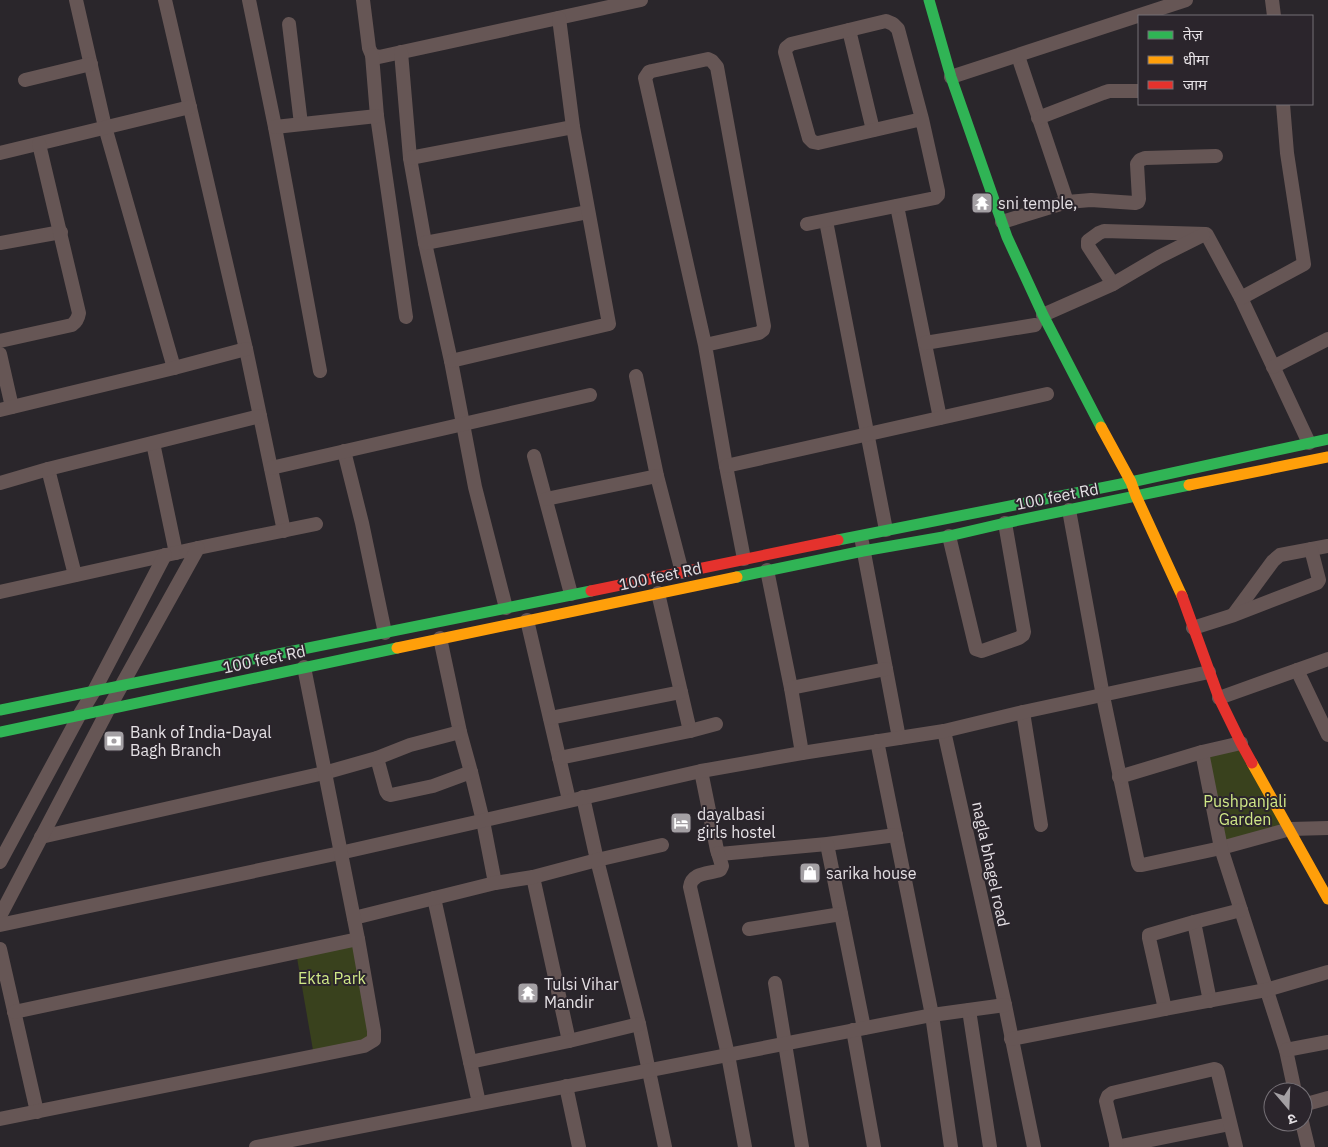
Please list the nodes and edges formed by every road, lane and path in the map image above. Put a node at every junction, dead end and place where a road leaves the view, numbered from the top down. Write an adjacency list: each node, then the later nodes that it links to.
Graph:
1 (76, 0): 16 (street)
2 (165, 0): 21 (street)
3 (248, 0): 27 (street)
4 (363, 0): 14 (street)
5 (641, 0): 10 (street)
6 (929, 0): 17 (main road)
7 (1186, 0): 8 (street)
8 (1141, 15)
9 (1138, 16): 15 (street)
10 (559, 18): 13 (street); 28 (street)
11 (289, 24): 25 (street)
12 (849, 30): 24 (street); 29 (street); 29 (street)
13 (401, 52): 14 (street); 33 (street)
14 (372, 55): 22 (street)
15 (1018, 56): 17 (street); 23 (street)
16 (91, 64): 18 (street); 26 (street)
17 (951, 77): 38 (main road)
18 (25, 80)
19 (1138, 91): 23 (street)
20 (1282, 105): 45 (street)
21 (190, 107): 26 (street); 52 (street)
22 (376, 116): 25 (street); 46 (street)
23 (1038, 118): 34 (street)
24 (922, 119): 29 (street); 35 (street)
25 (301, 124): 27 (street)
26 (105, 127): 30 (street); 56 (street)
27 (274, 127): 57 (street)
28 (573, 127): 33 (street); 36 (street)
29 (874, 130)
30 (39, 144): 31 (street); 40 (street)
31 (0, 154)
32 (1216, 156): 34 (street)
33 (410, 158): 43 (street)
34 (1067, 202): 38 (street)
35 (897, 206): 37 (street); 50 (street)
36 (588, 212): 43 (street); 54 (street)
37 (826, 221): 39 (street); 65 (street)
38 (1002, 222): 47 (main road)
39 (807, 224)
40 (61, 232): 42 (street); 49 (street)
41 (1206, 234): 44 (street); 44 (street); 45 (street)
42 (0, 243)
43 (425, 243): 54 (street)
44 (1113, 284): 47 (street)
45 (1241, 298): 55 (street)
46 (406, 317)
47 (1039, 320): 50 (street); 76 (main road)
48 (1328, 339): 55 (street)
49 (0, 340)
50 (924, 343): 63 (street)
51 (705, 344): 51 (street); 72 (street)
52 (246, 349): 56 (street); 62 (street)
53 (0, 354): 61 (street)
54 (450, 361): 64 (street)
55 (1273, 367): 68 (street)
56 (174, 368): 61 (street)
57 (320, 371)
58 (636, 376): 75 (street)
59 (1047, 394): 63 (street)
60 (590, 395): 64 (street)
61 (6, 408)
62 (260, 416): 67 (street); 73 (street)
63 (940, 418): 65 (street)
64 (463, 424): 69 (street); 99 (street)
65 (868, 434): 72 (street); 83 (street)
66 (1328, 440): 68 (main road)
67 (153, 443): 74 (street); 91 (street)
68 (1309, 444): 76 (main road)
69 (344, 451): 73 (street); 103 (street)
70 (534, 456): 79 (street)
71 (1328, 458): 78 (main road, 100 feet Rd)
72 (726, 466): 92 (street)
73 (271, 468): 84 (street)
74 (48, 469): 77 (street); 95 (street)
75 (657, 476): 79 (street); 94 (street)
76 (1131, 482): 78 (main road); 83 (main road)
77 (0, 483)
78 (1136, 496): 80 (main road, 100 feet Rd); 102 (main road)
79 (546, 499): 98 (street)
80 (1069, 510): 81 (main road, 100 feet Rd); 114 (street)
81 (1005, 522): 86 (main road, 100 feet Rd); 86 (street)
82 (316, 524): 84 (street)
83 (886, 530): 85 (main road)
84 (284, 531): 88 (street)
85 (860, 535): 90 (street); 92 (main road)
86 (949, 536): 90 (main road, 100 feet Rd)
87 (1328, 546): 89 (street)
88 (198, 548): 91 (street); 110 (street)
89 (1311, 549): 100 (street); 100 (street)
90 (863, 551): 93 (main road, 100 feet Rd); 107 (street)
91 (170, 554): 95 (street); 112 (street)
92 (744, 559): 94 (main road)
93 (767, 570): 97 (main road, 100 feet Rd); 111 (street)
94 (682, 572): 98 (main road)
95 (75, 575): 96 (street)
96 (0, 592)
97 (658, 593): 101 (main road, 100 feet Rd); 113 (street)
98 (572, 594): 99 (main road)
99 (506, 608): 103 (main road)
100 (1234, 615): 102 (street)
101 (527, 620): 104 (main road, 100 feet Rd); 120 (street)
102 (1193, 628): 109 (main road)
103 (385, 633): 110 (main road)
104 (440, 638): 106 (main road, 100 feet Rd); 125 (street)
105 (1328, 659): 108 (street)
106 (304, 667): 116 (main road, 100 feet Rd); 136 (street)
107 (886, 669): 111 (street); 127 (street)
108 (1297, 670): 115 (street); 126 (street)
109 (1209, 672): 114 (street); 115 (main road)
110 (121, 686): 112 (main road); 116 (street)
111 (791, 688): 131 (street)
112 (94, 691): 117 (main road); 119 (street)
113 (681, 692): 120 (street); 122 (street)
114 (1103, 696): 118 (street); 137 (street)
115 (1219, 698): 129 (main road)
116 (109, 708): 119 (main road, 100 feet Rd); 144 (street)
117 (0, 710)
118 (1023, 712): 123 (street); 140 (street)
119 (80, 714): 124 (main road, 100 feet Rd); 151 (street)
120 (550, 718): 133 (street)
121 (716, 724): 122 (street)
122 (690, 731): 133 (street)
123 (944, 731): 127 (street); 169 (street, nagla bhagel road)
124 (0, 732)
125 (460, 732): 132 (street); 135 (street)
126 (1328, 735)
127 (899, 738): 128 (street)
128 (877, 741): 131 (street); 143 (street)
129 (1241, 742): 130 (street); 142 (main road)
130 (1202, 752): 137 (street); 147 (street)
131 (802, 753): 134 (street)
132 (377, 758): 135 (street); 136 (street)
133 (559, 758): 138 (street)
134 (701, 771): 138 (street); 149 (street)
135 (471, 772): 139 (street)
136 (324, 773): 144 (street); 148 (street)
137 (1119, 776): 147 (street)
138 (576, 799): 139 (street); 150 (street)
139 (483, 821): 148 (street); 153 (street)
140 (1041, 825)
141 (1328, 828): 142 (street)
142 (1290, 829): 147 (street); 155 (main road)
143 (896, 836): 145 (street); 173 (street)
144 (41, 837): 158 (street)
145 (827, 844): 149 (street); 157 (street)
146 (662, 845): 150 (street)
147 (1221, 848): 156 (street)
148 (340, 853): 159 (street); 161 (street)
149 (718, 853): 181 (street)
150 (597, 860): 152 (street); 174 (street)
151 (0, 862)
152 (533, 877): 153 (street); 177 (street)
153 (495, 883): 154 (street)
154 (434, 898): 159 (street); 182 (street)
155 (1328, 899)
156 (1241, 910): 160 (street); 167 (street)
157 (841, 914): 162 (street); 175 (street)
158 (0, 916)
159 (354, 918): 163 (street)
160 (1194, 922): 168 (street); 170 (street)
161 (0, 925)
162 (749, 929)
163 (358, 939): 172 (street); 189 (street)
164 (0, 949): 172 (street)
165 (1328, 972): 167 (street)
166 (775, 983): 179 (street)
167 (1266, 990): 168 (street); 180 (street)
168 (1210, 1001): 170 (street)
169 (1004, 1005): 171 (street); 176 (street, nagla bhagel road)
170 (1165, 1009): 176 (street)
171 (969, 1010): 173 (street); 201 (street)
172 (14, 1012): 189 (street)
173 (932, 1015): 175 (street); 200 (street)
174 (639, 1024): 177 (street); 183 (street)
175 (858, 1029): 179 (street); 199 (street)
176 (1011, 1039): 202 (street, nagla bhagel road)
177 (569, 1041): 182 (street)
178 (1328, 1042): 180 (street)
179 (785, 1043): 181 (street); 198 (street)
180 (1286, 1050): 184 (street)
181 (728, 1055): 183 (street); 197 (street)
182 (470, 1062): 188 (street)
183 (649, 1070): 185 (street); 196 (street)
184 (1293, 1082)
185 (566, 1086): 188 (street); 195 (street)
186 (1328, 1098): 187 (street)
187 (1313, 1102)
188 (479, 1103): 193 (street)
189 (37, 1112): 190 (street)
190 (0, 1119)
191 (1230, 1124): 203 (street); 203 (street); 204 (street)
192 (1304, 1132): 205 (street)
193 (274, 1145): 194 (street)
194 (256, 1147)
195 (579, 1147)
196 (665, 1147)
197 (745, 1147)
198 (802, 1147)
199 (874, 1147)
200 (951, 1147)
201 (990, 1147)
202 (1034, 1147)
203 (1117, 1147)
204 (1236, 1147)
205 (1308, 1147)

